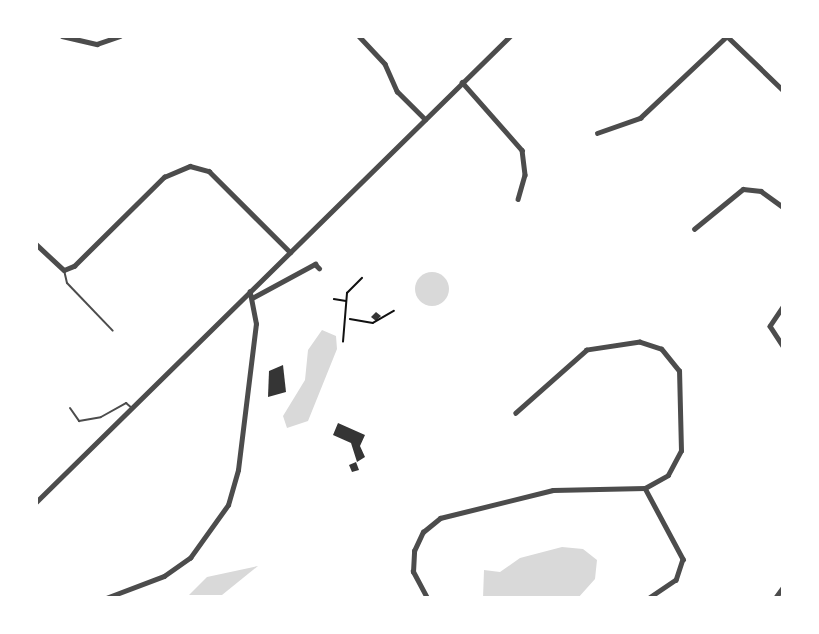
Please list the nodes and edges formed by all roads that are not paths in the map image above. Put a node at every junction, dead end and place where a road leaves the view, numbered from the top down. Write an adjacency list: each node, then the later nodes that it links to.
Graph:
1 (62, 36): 2 (street)
2 (120, 36)
3 (359, 36): 8 (street)
4 (509, 36): 6 (street)
5 (727, 36): 7 (street); 9 (street)
6 (462, 82): 8 (street); 10 (street)
7 (783, 90)
8 (425, 119): 14 (street)
9 (597, 133)
10 (518, 199)
11 (783, 207): 12 (street)
12 (694, 229)
13 (36, 244): 16 (street)
14 (290, 252): 16 (street); 17 (street)
15 (319, 268): 17 (street)
16 (64, 270): 19 (lane)
17 (251, 295): 22 (street); 27 (street)
18 (783, 307): 20 (street)
19 (113, 331)
20 (783, 346)
21 (70, 408): 22 (lane)
22 (132, 408): 25 (street)
23 (516, 413): 24 (street)
24 (645, 488): 28 (street); 29 (street)
25 (36, 502)
26 (783, 587): 30 (street)
27 (106, 598)
28 (427, 598)
29 (649, 598)
30 (774, 598)

